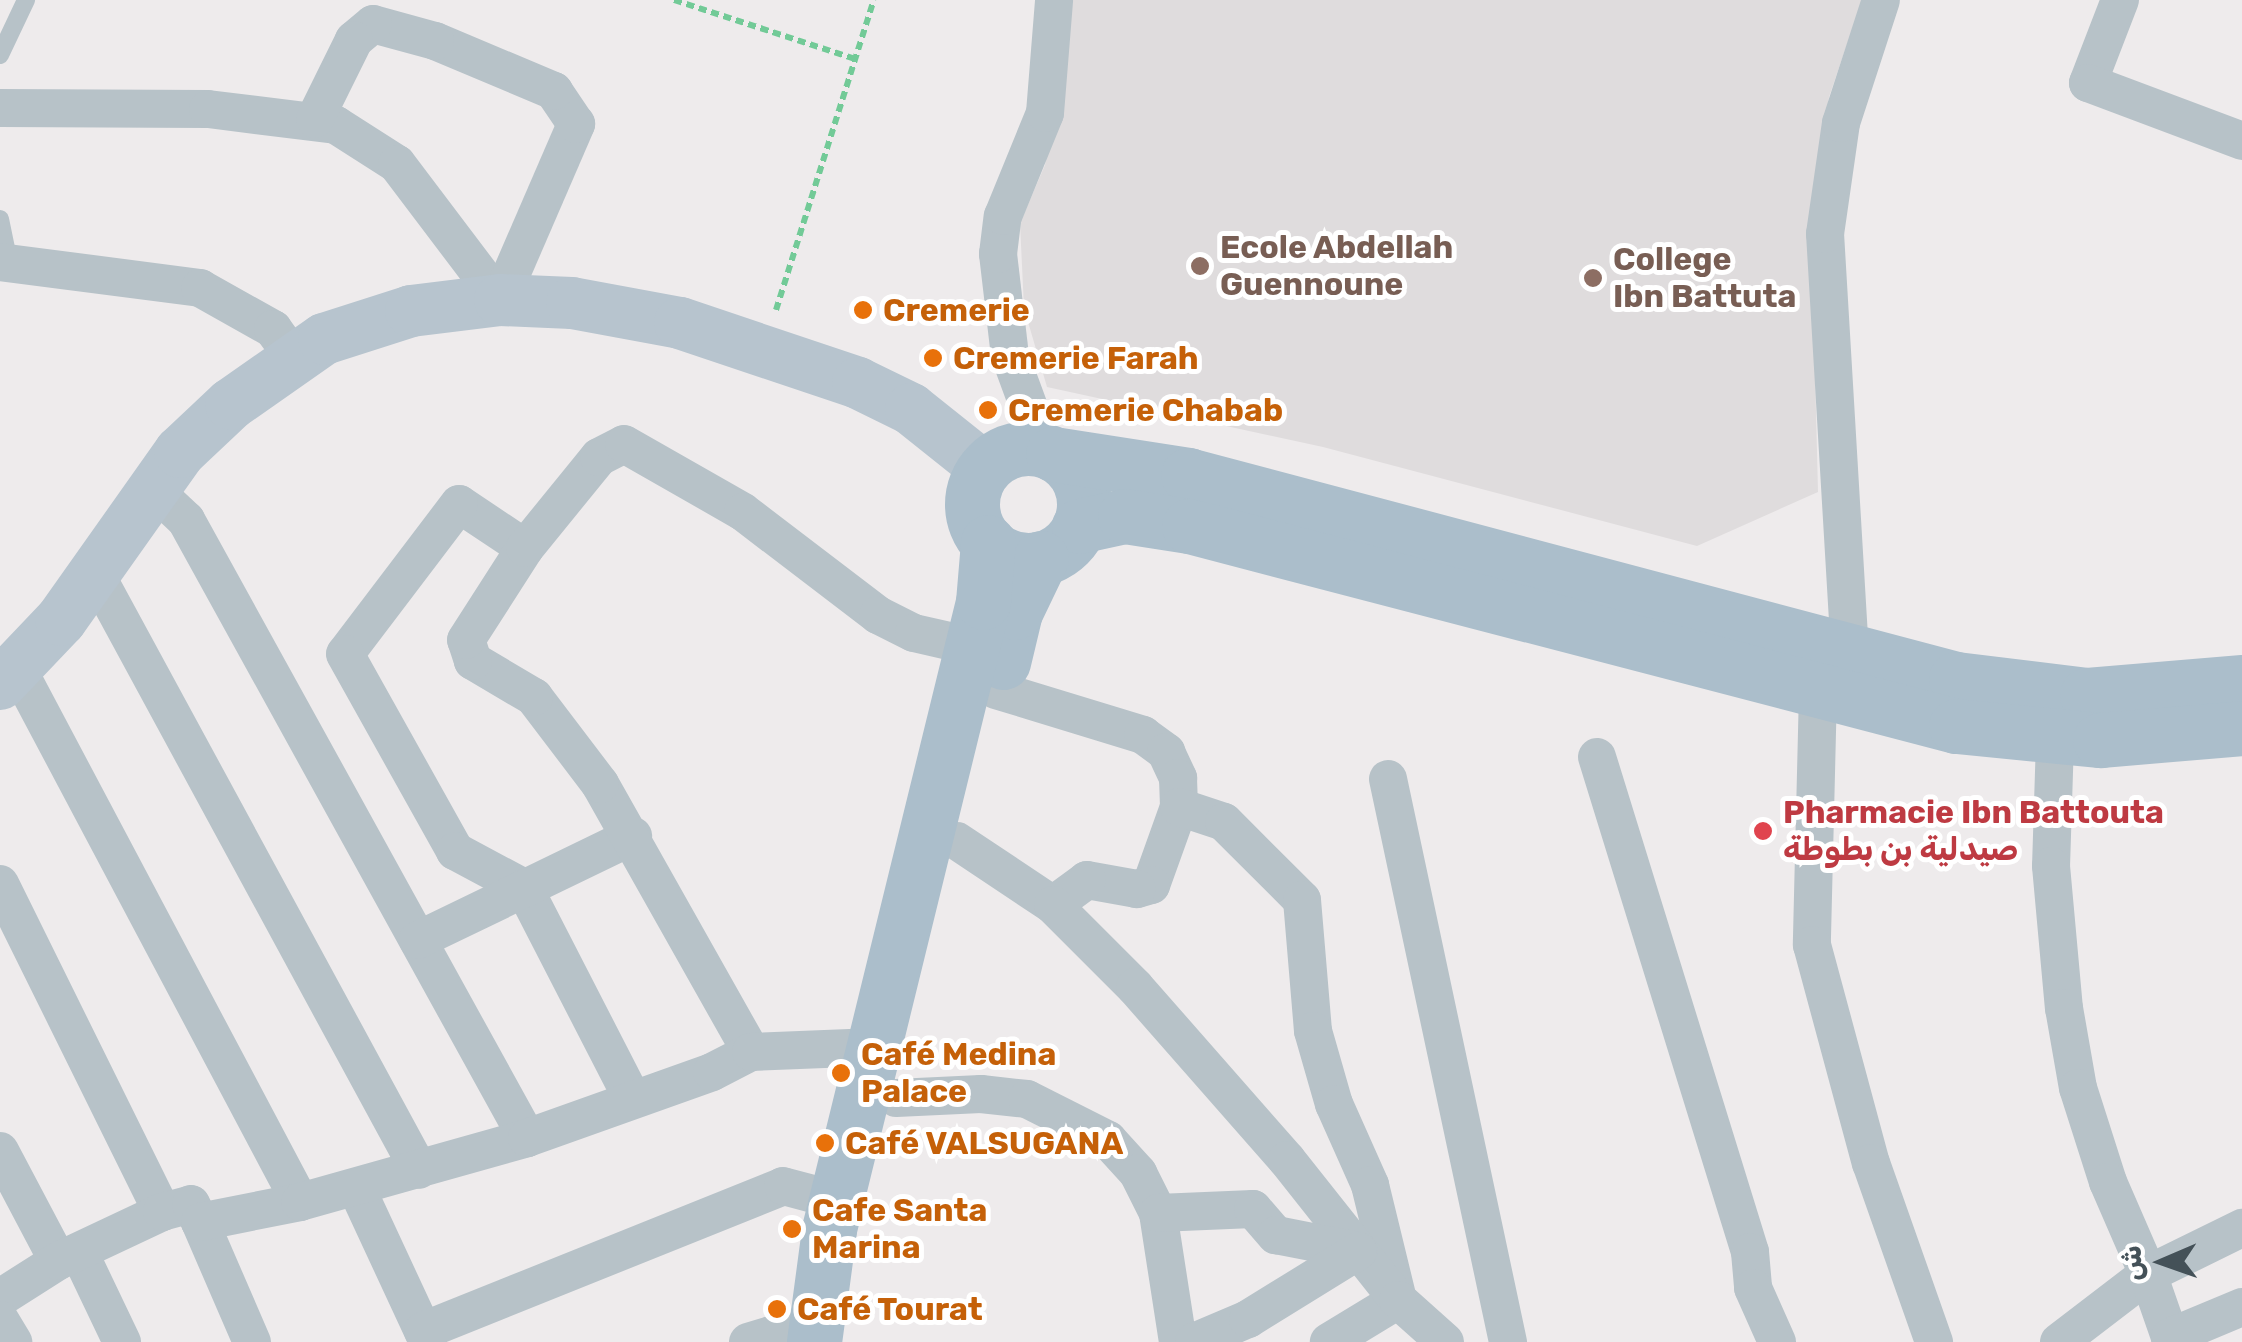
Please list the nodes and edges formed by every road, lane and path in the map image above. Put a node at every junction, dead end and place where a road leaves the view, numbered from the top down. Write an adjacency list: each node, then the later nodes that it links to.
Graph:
1 (26, 0): 7 (lane)
2 (674, 0): 8 (path)
3 (874, 0): 8 (path)
4 (1054, 0): 17 (street)
5 (1880, 0): 25 (street)
6 (2120, 0): 11 (street)
7 (0, 55)
8 (856, 58): 15 (path)
9 (0, 108): 10 (street)
10 (315, 119): 14 (street); 14 (street)
11 (2242, 141)
12 (0, 220): 13 (lane)
13 (4, 263): 16 (street)
14 (500, 300): 15 (street); 16 (street)
15 (763, 350): 18 (street)
16 (294, 358): 19 (street)
17 (1049, 452): 18 (main road); 21 (main road); 25 (main road)
18 (985, 468): 20 (main road)
19 (154, 490): 23 (street); 38 (street)
20 (988, 542): 21 (main road); 24 (main road)
21 (1060, 542): 24 (main road); 25 (main road)
22 (525, 548): 24 (street); 33 (street); 36 (street)
23 (95, 574): 26 (street); 45 (street)
24 (984, 668): 32 (street); 34 (main road); 39 (main road)
25 (1834, 673): 27 (main road); 29 (main road); 73 (street)
26 (9, 677): 48 (street)
27 (2242, 682)
28 (2242, 728): 29 (main road)
29 (2056, 740): 55 (street)
30 (1597, 758): 72 (street)
31 (1388, 779): 71 (street)
32 (1179, 807): 37 (street); 57 (street)
33 (633, 836): 36 (street); 40 (street)
34 (957, 841): 37 (street); 42 (main road)
35 (0, 884): 49 (street)
36 (524, 888): 38 (street); 41 (street)
37 (1053, 906): 53 (street)
38 (418, 940): 43 (street)
39 (874, 1047): 40 (street); 47 (main road)
40 (751, 1052): 41 (street)
41 (632, 1098): 43 (street)
42 (896, 1098): 50 (street); 60 (main road)
43 (527, 1138): 45 (street)
44 (0, 1151): 54 (street)
45 (419, 1170): 46 (street)
46 (356, 1187): 48 (street); 61 (street)
47 (836, 1200): 60 (main road); 61 (street)
48 (300, 1202): 51 (street)
49 (162, 1212): 51 (street); 54 (street)
50 (1158, 1212): 53 (street); 67 (street)
51 (200, 1222): 65 (street)
52 (2242, 1228): 55 (street)
53 (1358, 1251): 57 (street); 68 (street)
54 (69, 1256): 56 (street); 64 (street)
55 (2148, 1274): 62 (street); 74 (street)
56 (0, 1298)
57 (1398, 1300): 69 (street); 70 (street)
58 (2242, 1307): 62 (street)
59 (0, 1320): 63 (street)
60 (826, 1335): 66 (street)
61 (426, 1337)
62 (2170, 1339)
63 (13, 1342)
64 (122, 1342)
65 (252, 1342)
66 (748, 1342)
67 (1178, 1342)
68 (1194, 1342)
69 (1328, 1342)
70 (1445, 1342)
71 (1508, 1342)
72 (1777, 1342)
73 (1934, 1342)
74 (2059, 1342)

